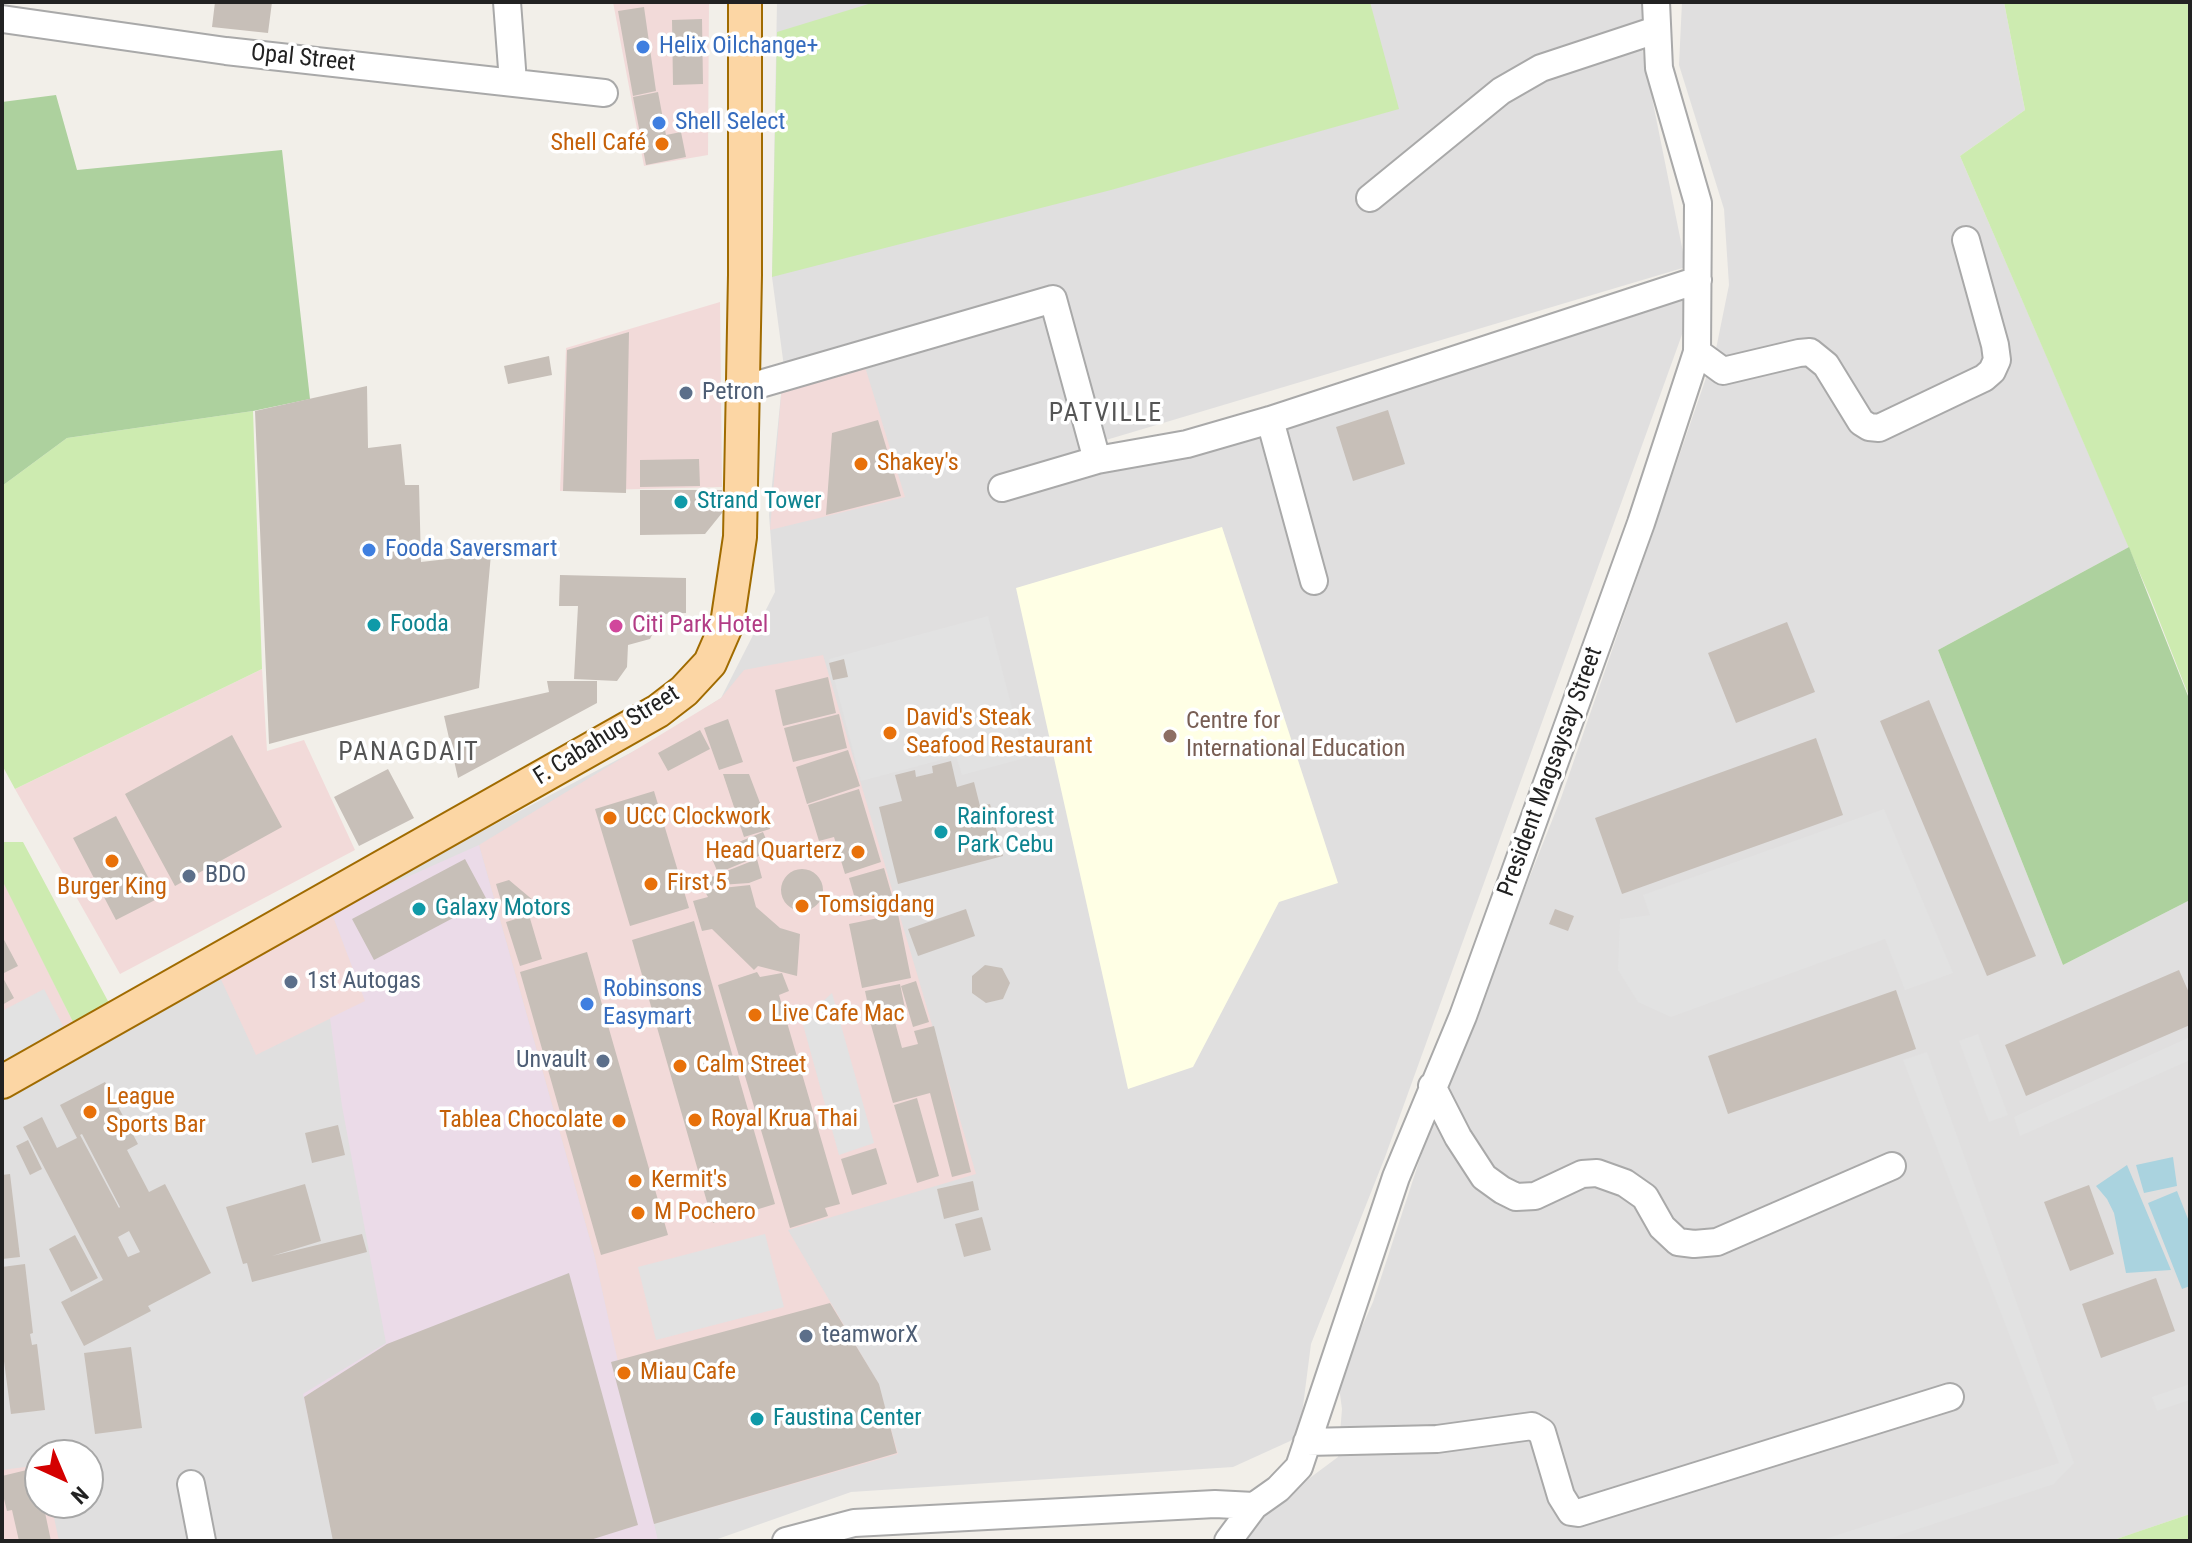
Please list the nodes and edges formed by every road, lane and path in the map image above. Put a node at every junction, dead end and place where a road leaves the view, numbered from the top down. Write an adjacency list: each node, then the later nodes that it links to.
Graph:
1 (507, 2): 6 (street)
2 (745, 2): 12 (main road, F. Cabahug Street)
3 (1656, 2): 5 (street, President Magsaysay Street)
4 (4, 14): 6 (street, Opal Street)
5 (1656, 30): 8 (street); 10 (street, President Magsaysay Street)
6 (513, 82): 7 (street, Opal Street)
7 (604, 93)
8 (1370, 198)
9 (1966, 240): 11 (street)
10 (1698, 280): 11 (street, President Magsaysay Street); 13 (street)
11 (1697, 352): 18 (street, President Magsaysay Street)
12 (743, 389): 14 (street); 17 (main road, F. Cabahug Street)
13 (1270, 420): 14 (street); 16 (street)
14 (1097, 460): 15 (street)
15 (1002, 488)
16 (1314, 581)
17 (2, 1082)
18 (1432, 1086): 19 (street); 21 (street, President Magsaysay Street)
19 (1892, 1166)
20 (1950, 1397): 21 (street)
21 (1307, 1442): 23 (street, President Magsaysay Street)
22 (191, 1484): 24 (street)
23 (1254, 1506): 25 (street); 26 (street, President Magsaysay Street)
24 (202, 1541)
25 (786, 1541)
26 (1228, 1541)

